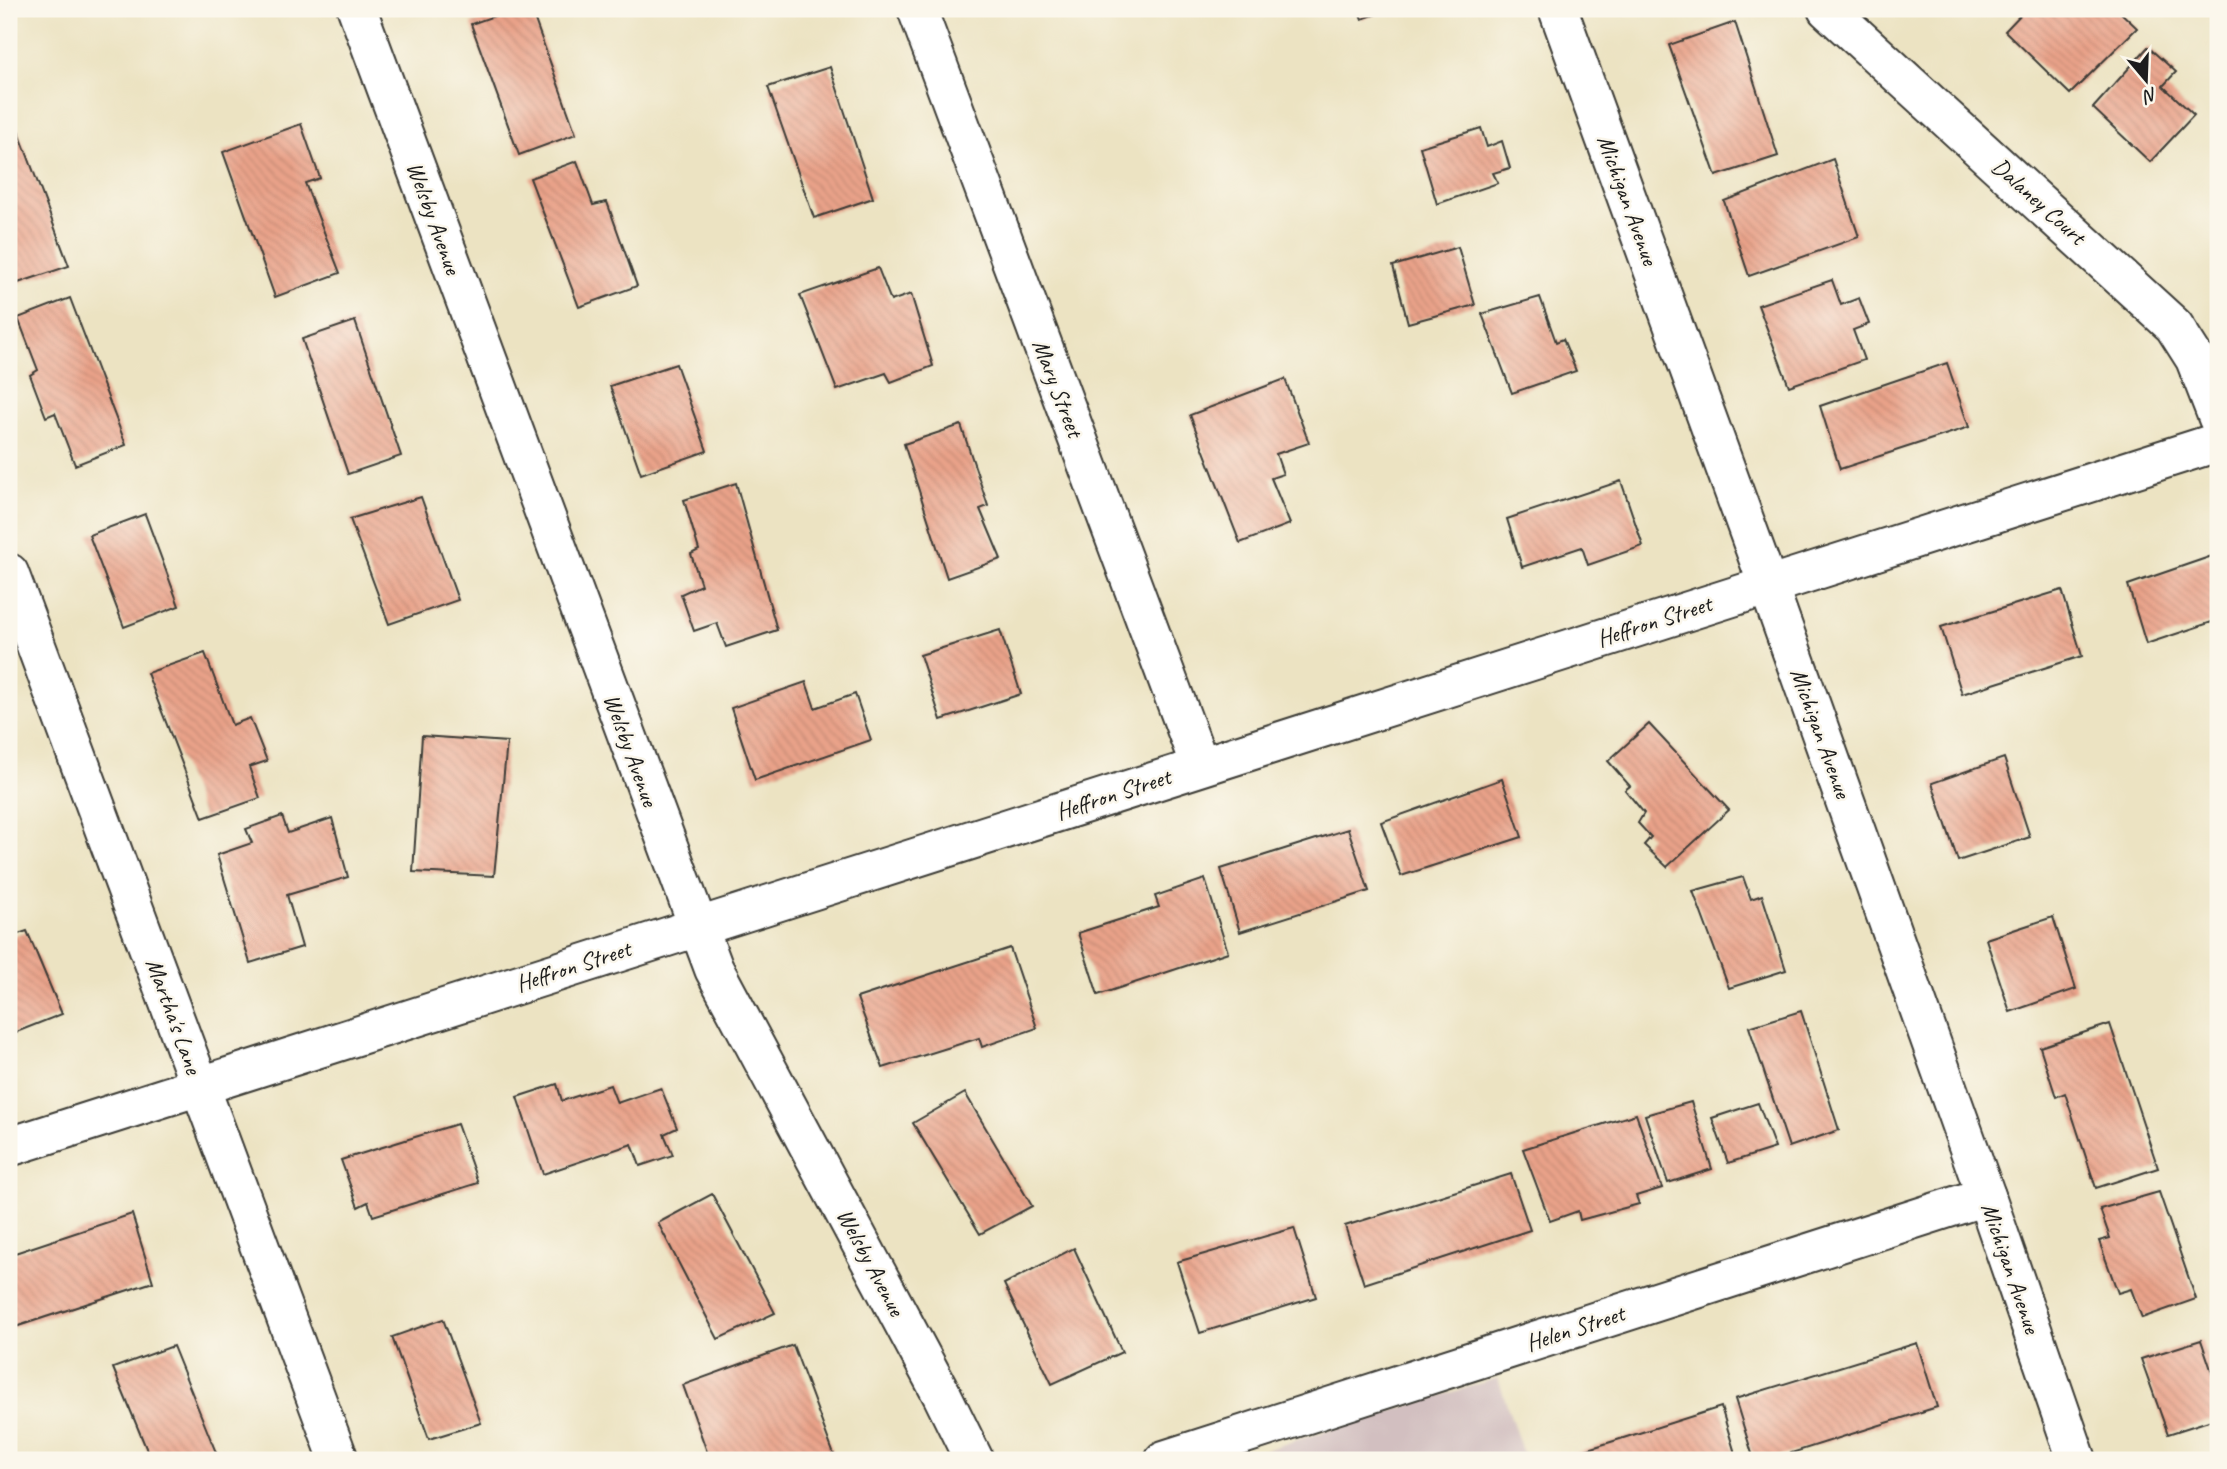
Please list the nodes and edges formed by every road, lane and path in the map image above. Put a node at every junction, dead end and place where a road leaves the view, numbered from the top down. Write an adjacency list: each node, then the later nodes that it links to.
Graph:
1 (357, 9): 10 (street, Welsby Avenue)
2 (917, 9): 9 (street, Mary Street)
3 (1558, 9): 8 (street, Michigan Avenue)
4 (1827, 9): 5 (street, Dalaney Court)
5 (2218, 418)
6 (2218, 442): 8 (street, Heffron Street)
7 (9, 573): 11 (street, Martha's Lane)
8 (1768, 585): 9 (street, Heffron Street); 13 (street, Michigan Avenue)
9 (1200, 766): 10 (street, Heffron Street)
10 (696, 927): 11 (street, Heffron Street); 15 (street, Welsby Avenue)
11 (200, 1085): 12 (street, Heffron Street); 14 (street, Martha's Lane)
12 (9, 1147)
13 (1986, 1196): 16 (street, Helen Street); 17 (street, Michigan Avenue)
14 (339, 1460)
15 (974, 1460)
16 (1164, 1460)
17 (2077, 1460)

